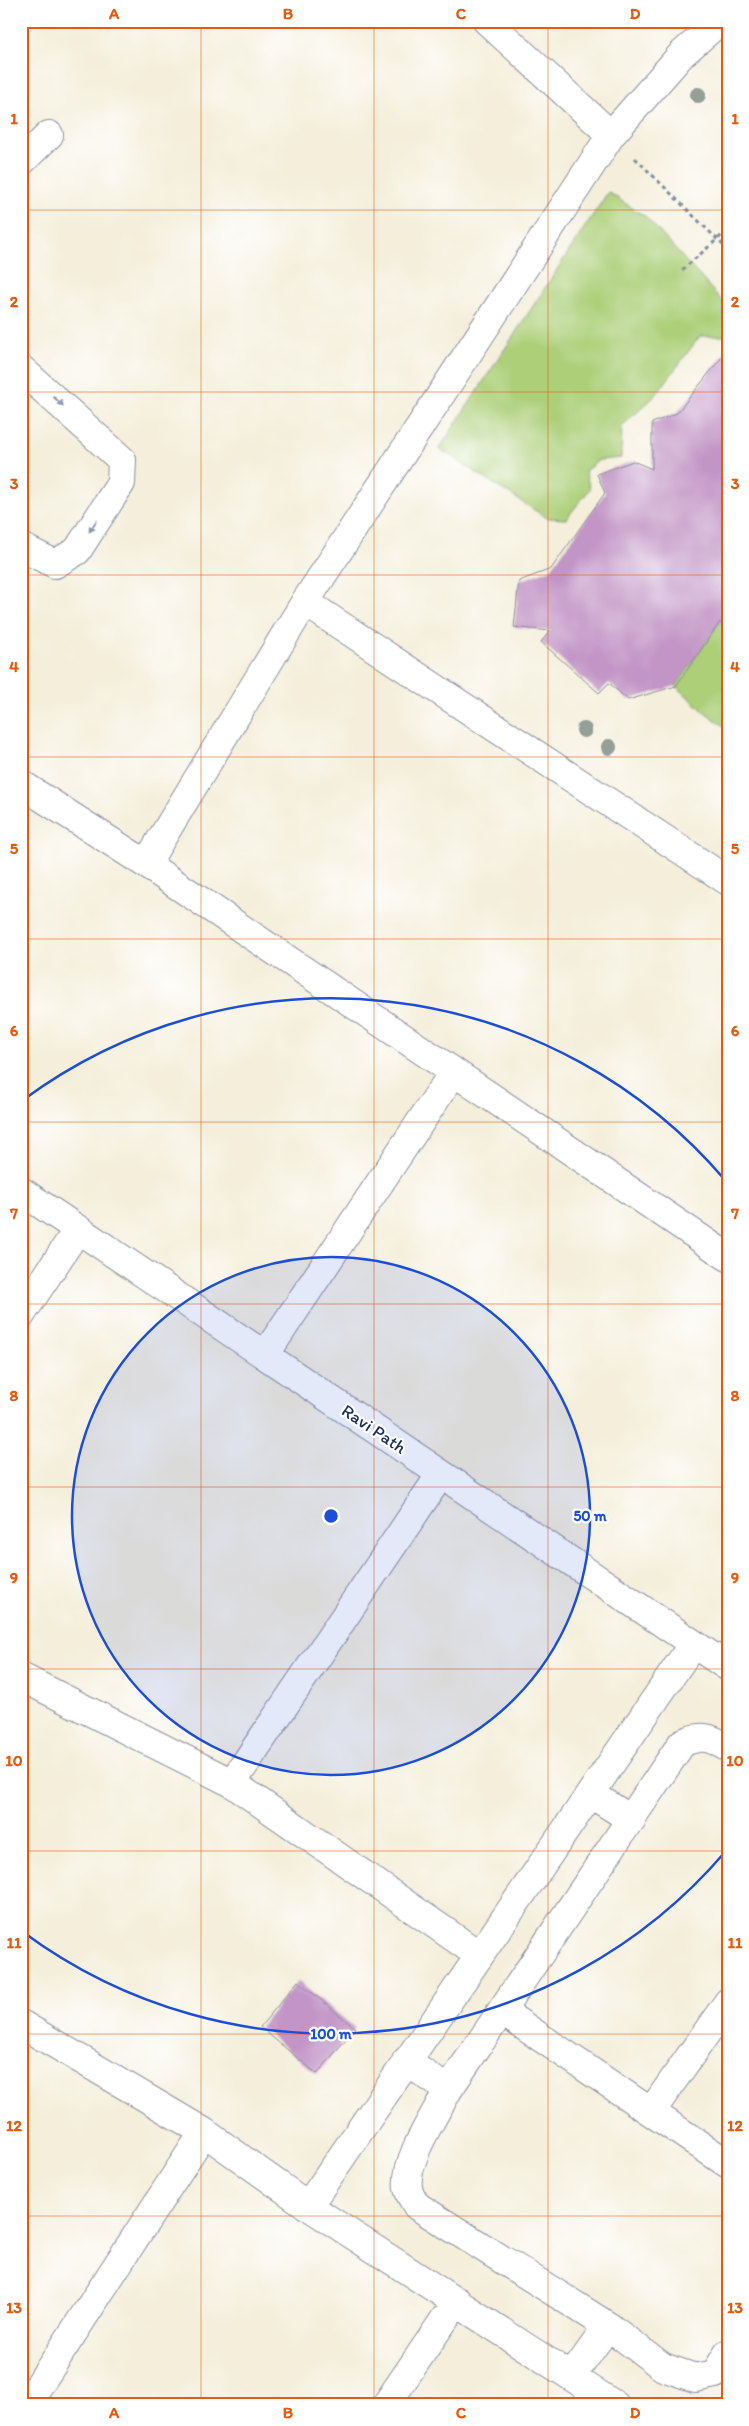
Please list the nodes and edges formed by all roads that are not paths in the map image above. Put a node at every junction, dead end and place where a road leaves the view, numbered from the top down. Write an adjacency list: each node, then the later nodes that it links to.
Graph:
1 (486, 21): 4 (street)
2 (720, 21): 4 (street)
3 (49, 135): 5 (street)
4 (611, 135): 8 (street)
5 (21, 162)
6 (21, 369): 7 (street, one-way to 7)
7 (21, 547)
8 (305, 602): 10 (street); 11 (street)
9 (21, 784): 10 (street)
10 (146, 864): 12 (street)
11 (728, 880)
12 (453, 1073): 15 (street); 17 (street)
13 (21, 1190): 14 (street, Ravi Path)
14 (78, 1229): 16 (street); 17 (street, Ravi Path)
15 (728, 1257)
16 (21, 1315)
17 (265, 1355): 18 (street, Ravi Path)
18 (441, 1474): 19 (street, Ravi Path); 23 (street)
19 (693, 1644): 20 (street, Ravi Path); 24 (street)
20 (728, 1667)
21 (21, 1677): 23 (street)
22 (728, 1748): 25 (street)
23 (232, 1783): 26 (street)
24 (591, 1794): 25 (street); 26 (street)
25 (632, 1820): 28 (street)
26 (479, 1955): 30 (street)
27 (728, 2002): 32 (street)
28 (503, 2012): 31 (street); 32 (street)
29 (21, 2024): 33 (street)
30 (406, 2061): 31 (street); 35 (street)
31 (448, 2090): 37 (street)
32 (651, 2112): 34 (street)
33 (204, 2132): 35 (street); 40 (street)
34 (728, 2164)
35 (308, 2206): 36 (street)
36 (457, 2301): 39 (street); 41 (street)
37 (608, 2326): 38 (street); 39 (street)
38 (728, 2353)
39 (572, 2376): 42 (street)
40 (26, 2405)
41 (386, 2405)
42 (615, 2405)

